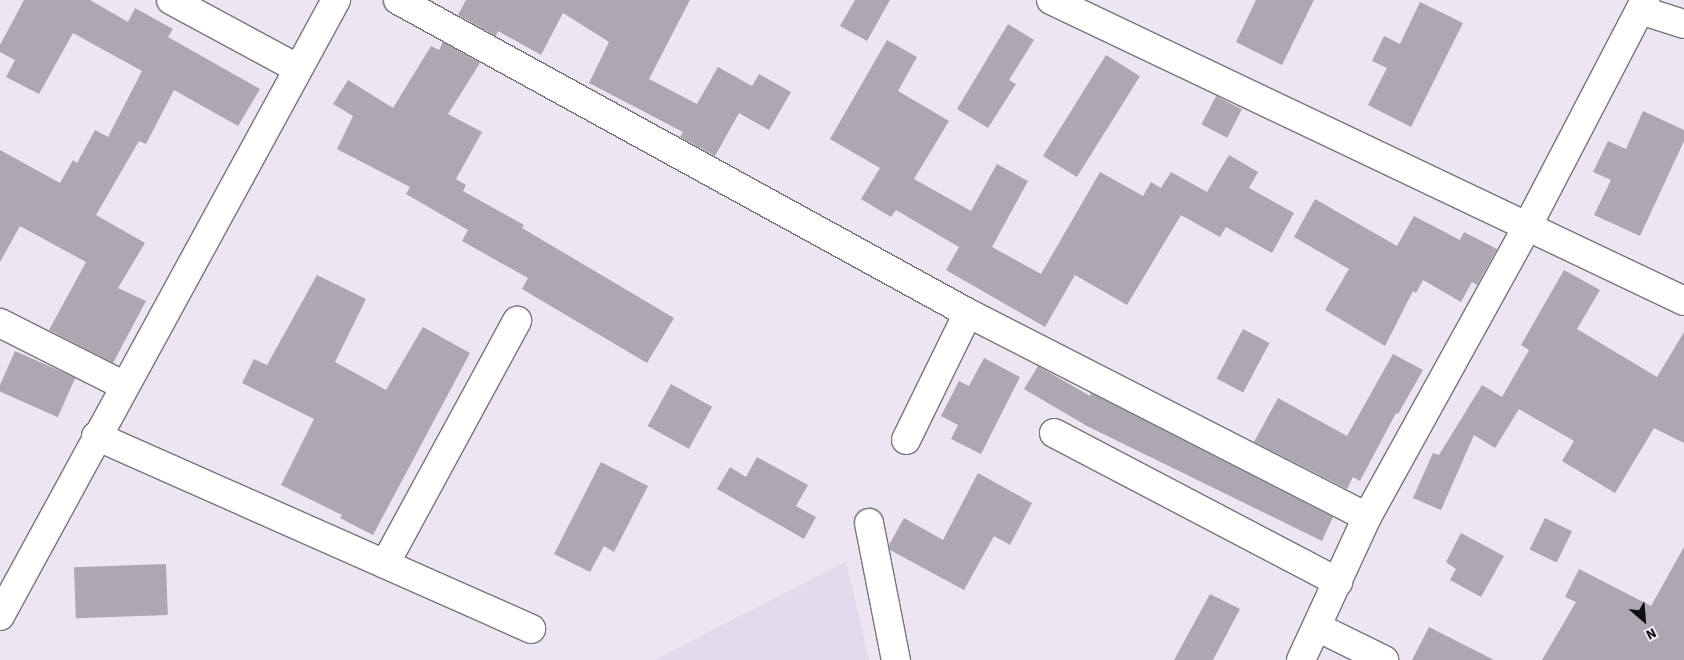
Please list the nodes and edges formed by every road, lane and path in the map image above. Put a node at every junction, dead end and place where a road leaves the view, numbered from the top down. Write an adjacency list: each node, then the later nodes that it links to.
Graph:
1 (171, 0): 7 (street)
2 (336, 0): 7 (street)
3 (398, 0): 10 (street)
4 (1051, 0): 8 (street)
5 (1642, 5): 6 (street); 8 (street)
6 (1684, 24)
7 (297, 68): 13 (street)
8 (1528, 225): 9 (street); 17 (street)
9 (1684, 301)
10 (968, 313): 16 (street); 17 (street)
11 (517, 321): 19 (street)
12 (0, 323): 13 (street)
13 (123, 385): 15 (street)
14 (1054, 433): 20 (street)
15 (96, 436): 19 (street); 21 (street)
16 (906, 440)
17 (1367, 518): 20 (street)
18 (869, 523): 24 (street)
19 (385, 564): 23 (street)
20 (1338, 582): 22 (street)
21 (0, 616)
22 (1317, 627): 25 (street); 26 (street)
23 (531, 629)
24 (896, 660)
25 (1302, 660)
26 (1384, 660)

